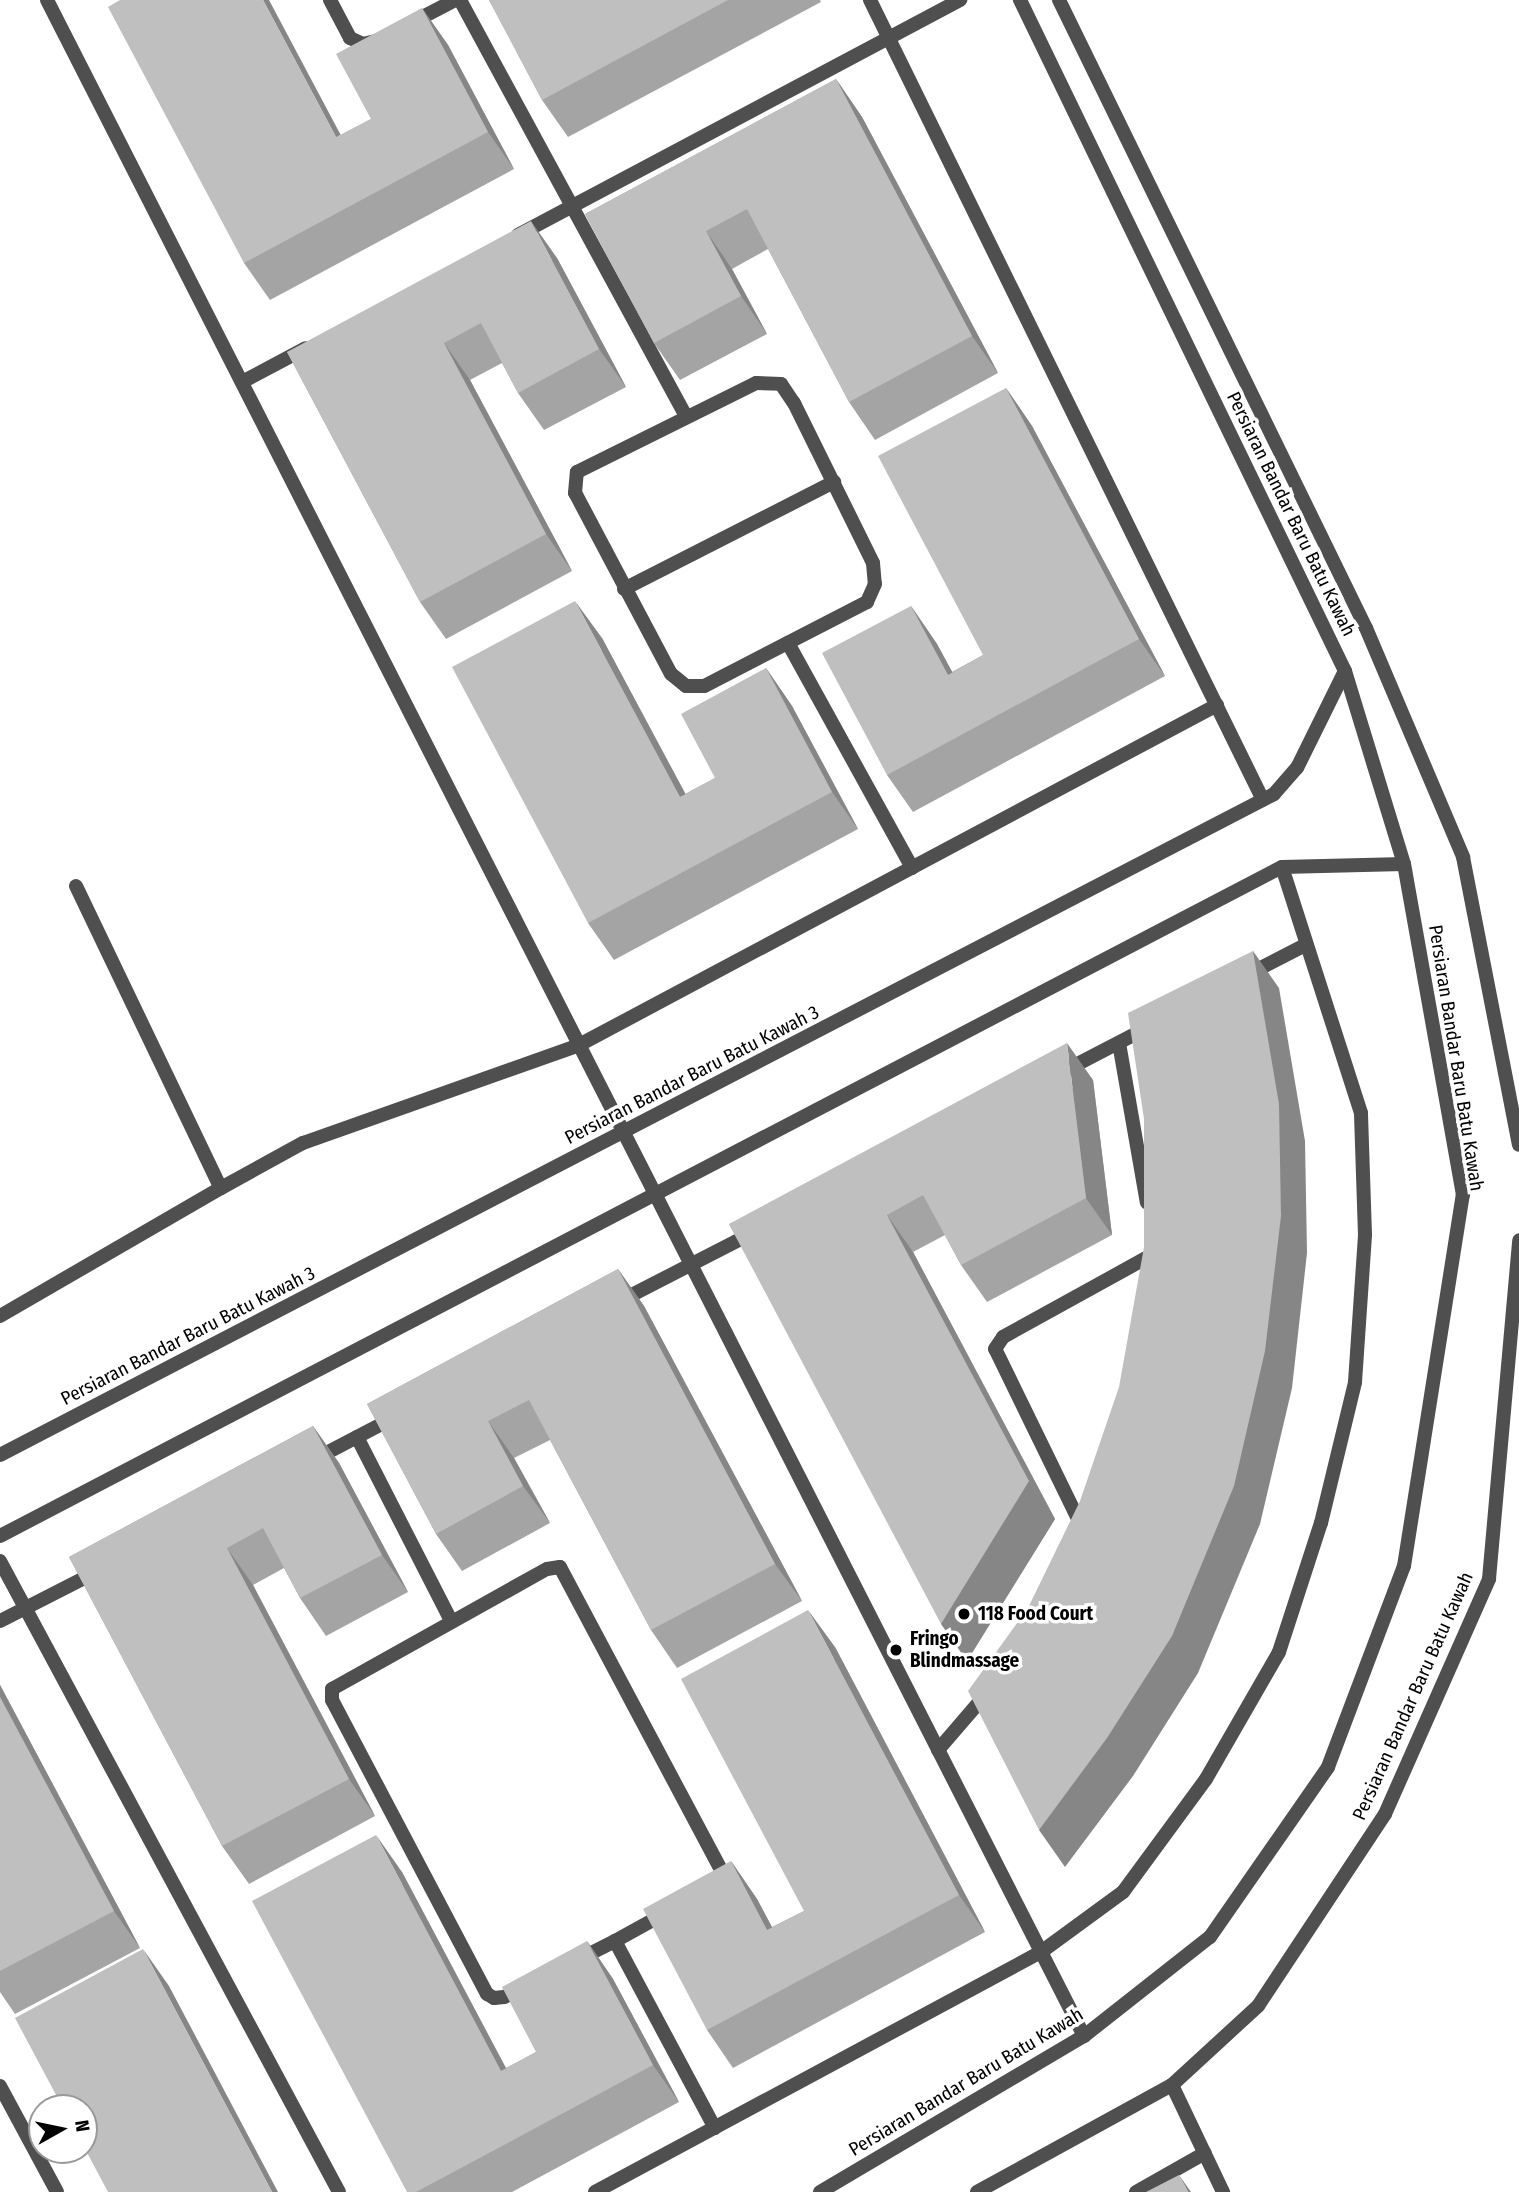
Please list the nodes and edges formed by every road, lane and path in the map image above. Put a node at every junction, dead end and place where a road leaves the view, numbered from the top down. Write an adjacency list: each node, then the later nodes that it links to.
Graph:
1 (47, 0): 12 (street)
2 (330, 0): 3 (street)
3 (457, 0): 9 (street)
4 (870, 0): 8 (street)
5 (960, 0): 8 (street)
6 (1020, 0): 17 (street, Persiaran Bandar Baru Batu Kawah)
7 (1059, 0): 31 (street, Persiaran Bandar Baru Batu Kawah)
8 (889, 39): 9 (street); 18 (street)
9 (571, 206): 10 (street); 13 (street)
10 (498, 246)
11 (315, 343): 12 (street)
12 (242, 382): 28 (street)
13 (686, 417): 14 (street); 15 (street)
14 (834, 482): 15 (street); 16 (street)
15 (624, 589): 16 (street)
16 (788, 643): 22 (street)
17 (1345, 671): 19 (street, Persiaran Bandar Baru Batu Kawah 3); 20 (street, Persiaran Bandar Baru Batu Kawah)
18 (1217, 705): 19 (street); 22 (street)
19 (1263, 800): 30 (street, Persiaran Bandar Baru Batu Kawah 3)
20 (1404, 864): 21 (street); 56 (street, Persiaran Bandar Baru Batu Kawah)
21 (1282, 867): 24 (street); 33 (street)
22 (912, 868): 28 (street)
23 (76, 886): 32 (street)
24 (1305, 945): 25 (street); 55 (street)
25 (1231, 984)
26 (1169, 1017): 27 (street)
27 (1119, 1043): 29 (street); 34 (street)
28 (579, 1045): 30 (street); 32 (street)
29 (1046, 1081)
30 (624, 1133): 33 (street); 43 (street, Persiaran Bandar Baru Batu Kawah 3)
31 (1519, 1145)
32 (221, 1188): 40 (street)
33 (656, 1196): 38 (street); 46 (street)
34 (1147, 1220)
35 (764, 1227): 38 (street)
36 (1519, 1240): 57 (street, Persiaran Bandar Baru Batu Kawah)
37 (1146, 1259): 45 (street)
38 (691, 1265): 39 (street); 53 (street)
39 (604, 1309)
40 (0, 1316)
41 (406, 1412): 42 (street)
42 (357, 1437): 44 (street); 51 (street)
43 (0, 1455)
44 (295, 1469)
45 (1095, 1514)
46 (0, 1536)
47 (0, 1562): 49 (street)
48 (111, 1564): 49 (street)
49 (24, 1609): 50 (street); 62 (street)
50 (0, 1621)
51 (451, 1621): 54 (street); 54 (street)
52 (1000, 1678): 53 (street)
53 (938, 1750): 55 (street)
54 (615, 1941): 59 (street)
55 (1041, 1952): 56 (street); 59 (street)
56 (1084, 2036): 64 (street, Persiaran Bandar Baru Batu Kawah)
57 (1172, 2085): 60 (street); 65 (street, Persiaran Bandar Baru Batu Kawah)
58 (0, 2086): 61 (street)
59 (715, 2128): 63 (street)
60 (1205, 2153): 66 (street); 67 (street)
61 (57, 2192)
62 (339, 2192)
63 (595, 2192)
64 (820, 2192)
65 (977, 2192)
66 (1136, 2192)
67 (1223, 2192)

